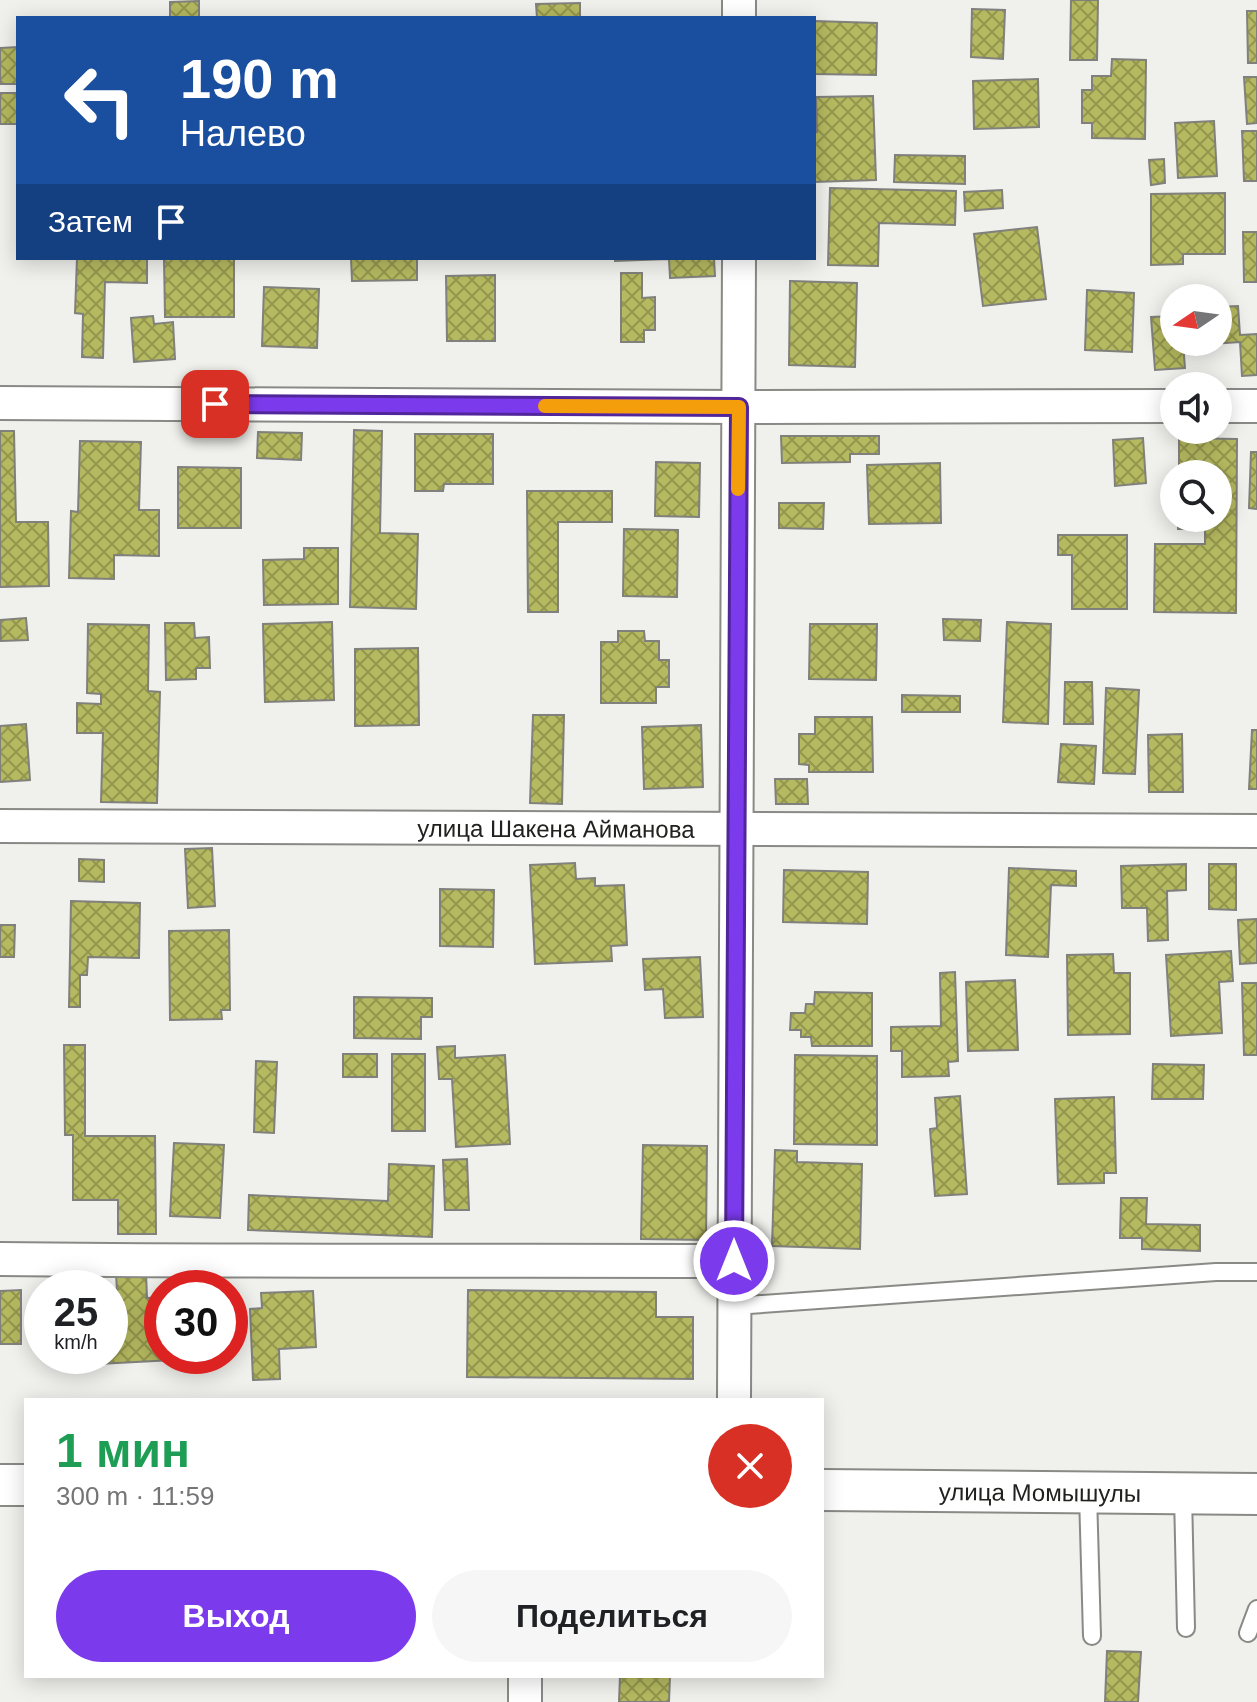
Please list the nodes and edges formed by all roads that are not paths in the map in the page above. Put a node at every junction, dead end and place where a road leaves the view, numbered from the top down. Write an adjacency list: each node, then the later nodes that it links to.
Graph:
1 (739, 260): 6 (street)
2 (0, 403): 6 (street)
3 (1160, 406): 6 (street)
4 (1232, 406): 5 (street)
5 (1257, 406)
6 (739, 407): 8 (street)
7 (0, 826): 8 (street, улица Шакена Айманова)
8 (737, 829): 9 (street, улица Шакена Айманова); 11 (street)
9 (1257, 831)
10 (0, 1259): 11 (street)
11 (734, 1261): 13 (street)
12 (1257, 1272): 13 (lane)
13 (734, 1306): 14 (street)
14 (734, 1398)
15 (0, 1485): 16 (street)
16 (24, 1485)
17 (824, 1490): 18 (street, улица Момышулы)
18 (1088, 1492): 19 (street, улица Момышулы); 24 (lane)
19 (1183, 1493): 20 (street, улица Момышулы); 22 (lane)
20 (1257, 1494)
21 (1257, 1609): 23 (lane)
22 (1186, 1628)
23 (1248, 1633)
24 (1092, 1636)
25 (525, 1678): 26 (street)
26 (525, 1702)

